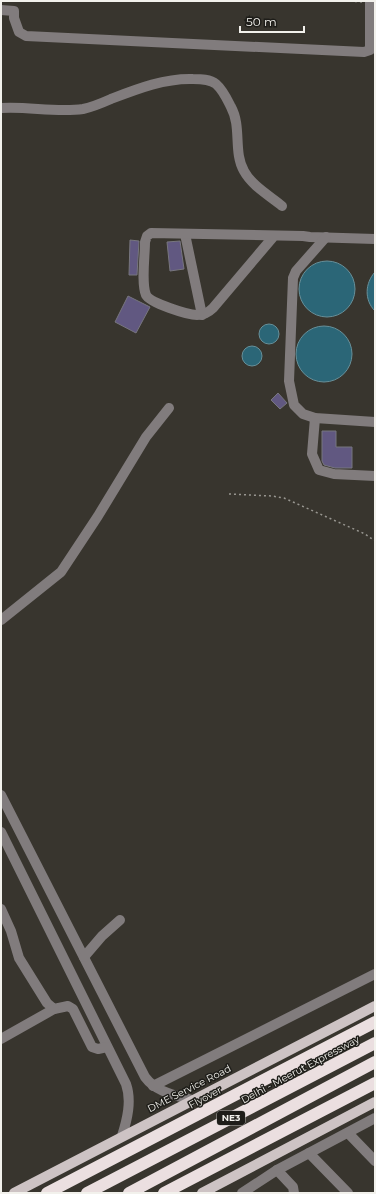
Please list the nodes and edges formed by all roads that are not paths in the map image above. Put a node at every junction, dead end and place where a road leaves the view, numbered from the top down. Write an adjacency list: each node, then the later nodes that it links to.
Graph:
1 (370, 2): 2 (street)
2 (1, 10)
3 (1, 108): 4 (street)
4 (282, 206)
5 (185, 234): 6 (street); 9 (street); 9 (street)
6 (274, 236): 7 (street); 9 (street)
7 (326, 237): 8 (street); 11 (street)
8 (375, 239)
9 (202, 315)
10 (169, 408): 14 (street)
11 (315, 418): 12 (street); 13 (street)
12 (375, 422)
13 (375, 476)
14 (1, 620)
15 (1, 794): 19 (street)
16 (2, 839): 20 (street)
17 (1, 909): 24 (street)
18 (120, 920): 21 (street)
19 (66, 923): 20 (street); 21 (street)
20 (50, 931): 28 (street)
21 (84, 957): 31 (street)
22 (375, 974): 31 (street)
23 (375, 1006): 32 (main road, DME Service Road)
24 (54, 1009): 26 (street); 28 (street)
25 (375, 1022): 42 (highway, Flyover)
26 (1, 1039)
27 (375, 1043): 43 (highway, Delhi - Meerut Expressway / NE3)
28 (107, 1047): 36 (street)
29 (375, 1062): 44 (highway, NE3)
30 (375, 1083): 45 (highway)
31 (153, 1086): 32 (street)
32 (192, 1100): 36 (main road, DME Service Road)
33 (375, 1102): 40 (main road)
34 (375, 1118): 35 (street)
35 (348, 1133): 37 (street); 38 (street)
36 (122, 1136): 41 (main road, DME Service Road)
37 (309, 1153): 39 (street); 49 (street)
38 (375, 1161)
39 (277, 1170): 47 (street); 48 (street)
40 (216, 1190): 46 (main road)
41 (14, 1193)
42 (47, 1193)
43 (87, 1193)
44 (129, 1193)
45 (164, 1193)
46 (202, 1193)
47 (242, 1193)
48 (294, 1193)
49 (348, 1193)

